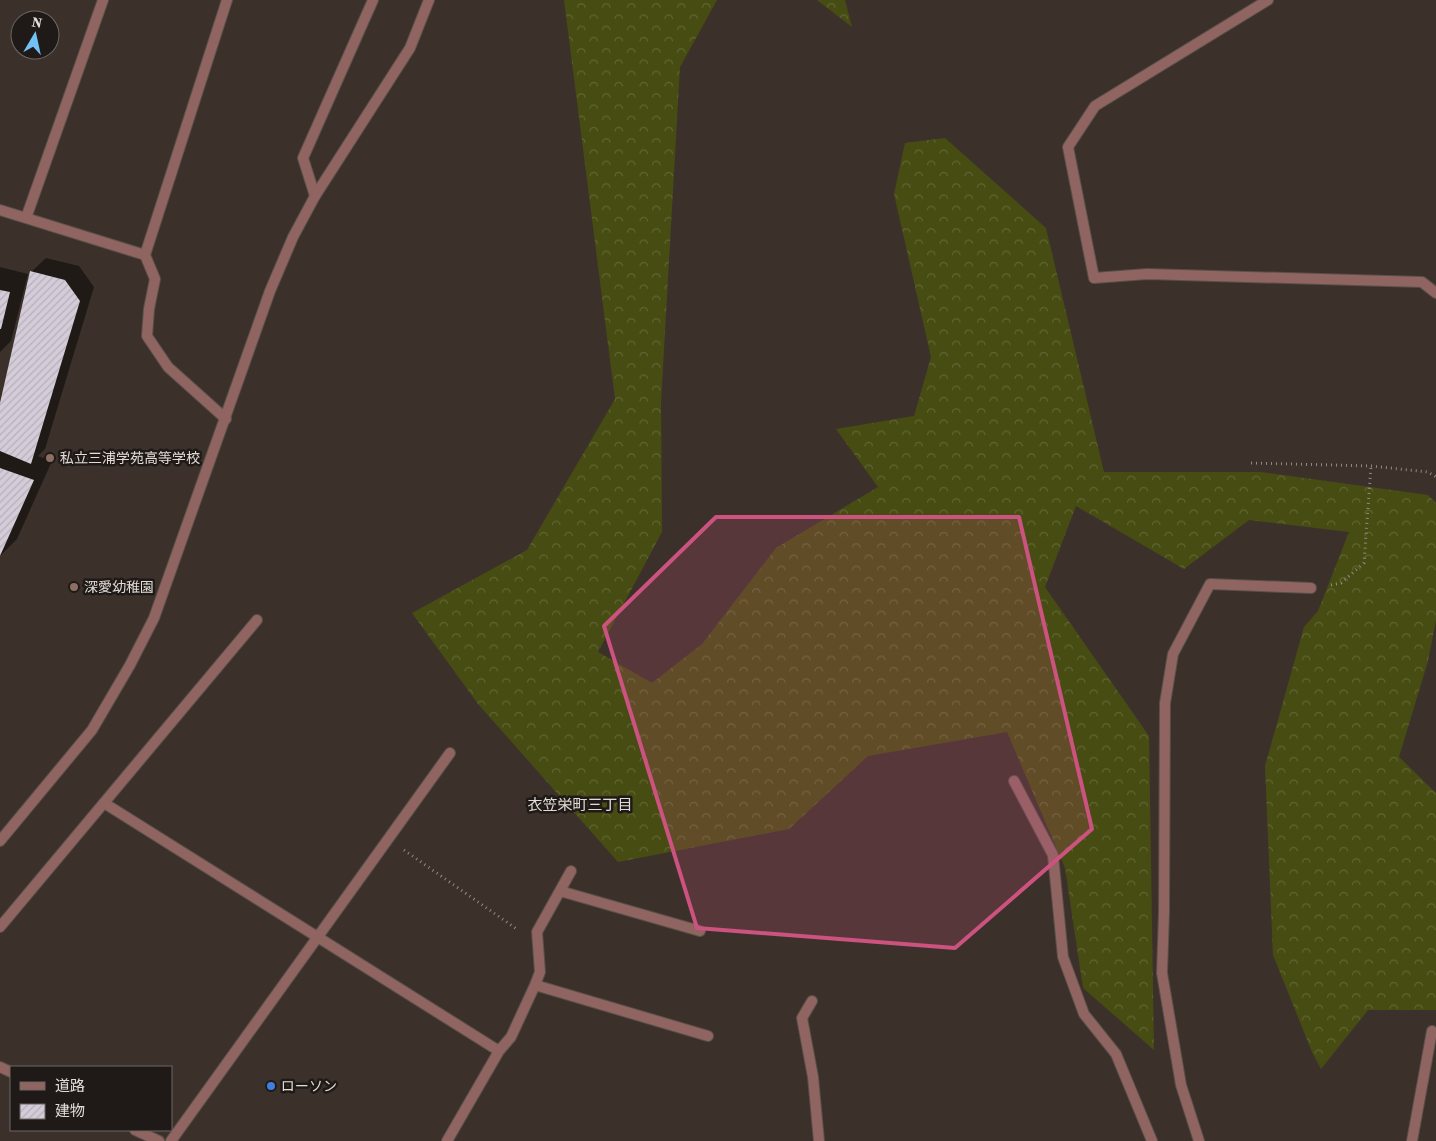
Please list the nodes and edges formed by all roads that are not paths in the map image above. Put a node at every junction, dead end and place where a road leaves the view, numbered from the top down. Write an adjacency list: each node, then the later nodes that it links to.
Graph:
1 (103, 0): 8 (street)
2 (227, 0): 9 (street)
3 (373, 0): 6 (street)
4 (429, 0): 6 (street)
5 (1268, 0): 10 (street)
6 (315, 196): 11 (street)
7 (0, 210): 8 (street)
8 (26, 218): 9 (street)
9 (145, 255): 11 (street)
10 (1436, 293)
11 (226, 419): 17 (street)
12 (1310, 588): 34 (street)
13 (257, 620): 16 (street)
14 (450, 754): 22 (street)
15 (1014, 781): 33 (street)
16 (104, 803): 20 (street); 22 (street)
17 (0, 841)
18 (571, 870): 19 (street)
19 (560, 891): 21 (street); 23 (street)
20 (0, 927)
21 (700, 931)
22 (318, 937): 27 (street); 30 (street)
23 (535, 985): 26 (street); 27 (street)
24 (812, 1001): 32 (street)
25 (1432, 1031): 35 (street)
26 (708, 1036)
27 (499, 1051): 31 (street)
28 (137, 1131): 29 (street)
29 (159, 1141)
30 (171, 1141)
31 (447, 1141)
32 (819, 1141)
33 (1152, 1141)
34 (1199, 1141)
35 (1412, 1141)

